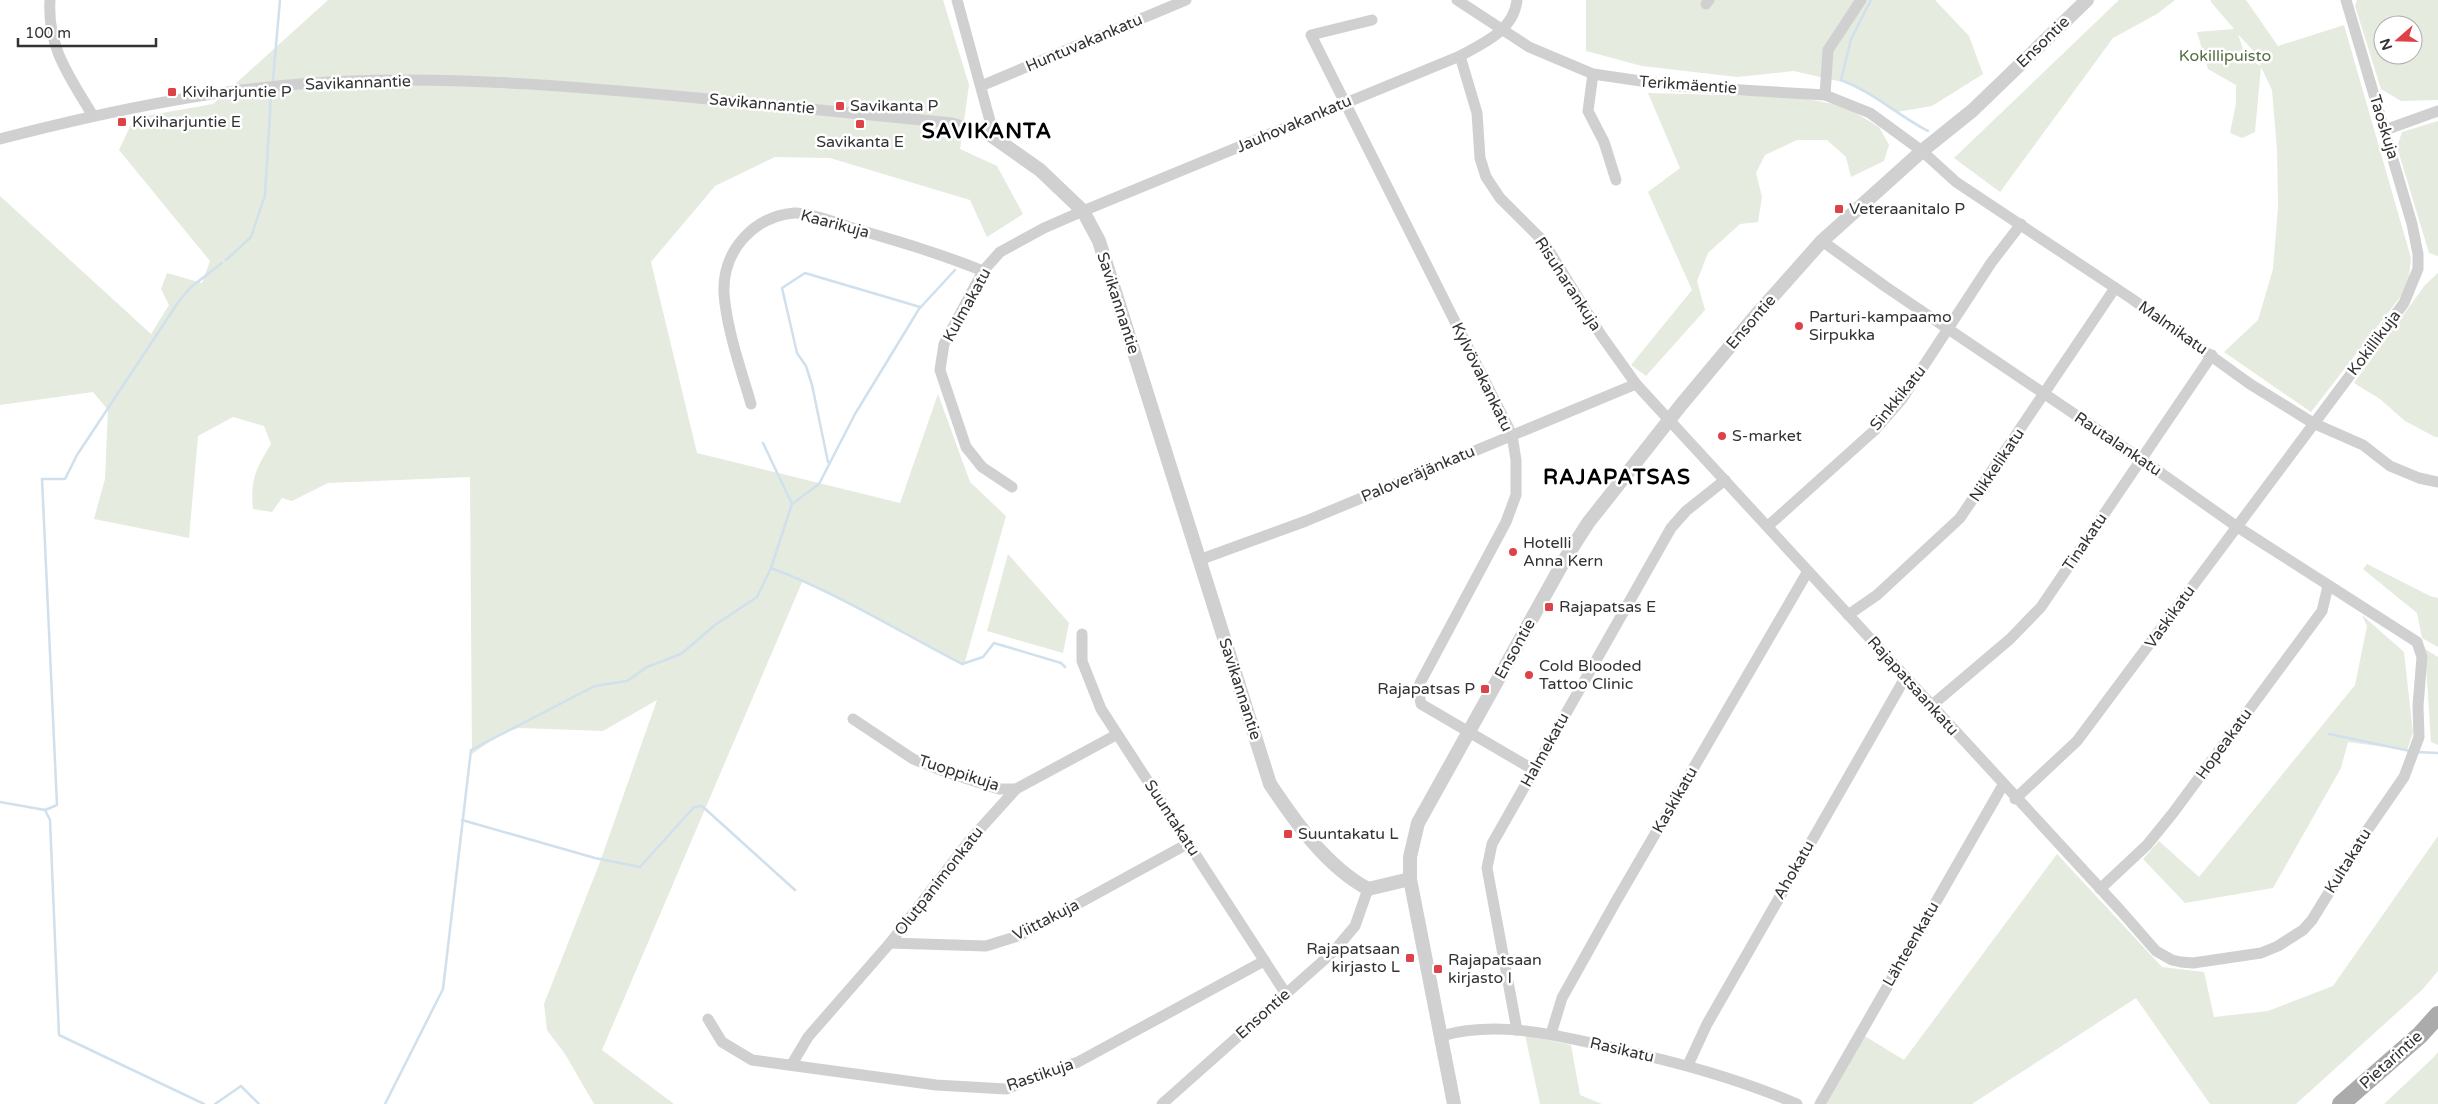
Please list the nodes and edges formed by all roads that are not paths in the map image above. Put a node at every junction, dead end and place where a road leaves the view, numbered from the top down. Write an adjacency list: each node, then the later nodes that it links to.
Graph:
1 (50, 0): 17 (street)
2 (956, 0): 13 (street)
3 (1186, 0): 13 (street, Huntuvakankatu)
4 (1457, 0): 10 (street, Terikmäentie)
5 (1517, 0): 10 (street, Jauhovakankatu)
6 (1861, 0): 14 (street)
7 (2087, 0): 21 (street, Ensontie)
8 (2346, 0): 18 (street, Taoskuja)
9 (1372, 20): 15 (street, Kylvövakankatu)
10 (1501, 31): 11 (street, Jauhovakankatu); 12 (street, Terikmäentie)
11 (1460, 56): 15 (street, Jauhovakankatu); 31 (street, Risuharankuja)
12 (1594, 74): 14 (street, Terikmäentie); 22 (street)
13 (981, 86): 19 (street)
14 (1825, 95): 21 (street, Terikmäentie)
15 (1344, 103): 23 (street, Jauhovakankatu); 36 (street, Kylvövakankatu)
16 (2438, 111): 18 (street)
17 (93, 116): 19 (street, Savikannantie); 20 (street, Savikannantie)
18 (2385, 130): 26 (street, Taoskuja)
19 (989, 134): 23 (street, Savikannantie)
20 (0, 139)
21 (1922, 151): 24 (street, Malmikatu); 25 (street, Ensontie)
22 (1616, 180)
23 (1083, 211): 27 (street, Kulmakatu); 43 (street, Savikannantie)
24 (2021, 224): 28 (street, Malmikatu); 29 (street, Sinkkikatu)
25 (1822, 241): 29 (street, Rautalankatu); 34 (street, Ensontie)
26 (2418, 254): 35 (street, Kokillikuja)
27 (983, 271): 33 (street, Kaarikuja); 40 (street, Kulmakatu)
28 (2115, 288): 30 (street, Malmikatu); 32 (street, Nikkelikatu)
29 (1949, 330): 32 (street, Rautalankatu); 41 (street, Sinkkikatu)
30 (2212, 355): 35 (street, Malmikatu); 37 (street, Tinakatu)
31 (1636, 384): 34 (street, Risuharankuja); 36 (street, Paloveräjänkatu)
32 (2044, 395): 37 (street, Rautalankatu); 46 (street, Nikkelikatu)
33 (751, 404)
34 (1670, 420): 38 (street, Rajapatsaankatu); 52 (street, Ensontie)
35 (2313, 424): 39 (street, Malmikatu); 42 (street, Vaskikatu)
36 (1512, 435): 43 (street, Paloveräjänkatu); 52 (street, Kylvövakankatu)
37 (2141, 458): 42 (street, Rautalankatu); 50 (street, Tinakatu)
38 (1725, 480): 41 (street, Rajapatsaankatu); 54 (street, Halmekatu)
39 (2438, 482)
40 (1012, 486)
41 (1768, 526): 44 (street, Rajapatsaankatu)
42 (2236, 526): 45 (street, Rautalankatu); 57 (street, Vaskikatu)
43 (1199, 560): 60 (street, Savikannantie)
44 (1808, 571): 46 (street, Rajapatsaankatu); 69 (street, Kaskikatu)
45 (2328, 586): 48 (street, Rautalankatu); 61 (street, Hopeakatu)
46 (1848, 615): 49 (street, Rajapatsaankatu)
47 (1082, 634): 53 (street, Suuntakatu)
48 (2417, 642): 63 (street, Kultakatu)
49 (1905, 678): 50 (street, Rajapatsaankatu); 72 (street, Ahokatu)
50 (1931, 706): 55 (street, Rajapatsaankatu)
51 (852, 719): 56 (street, Tuoppikuja)
52 (1470, 731): 54 (street, Kylvövakankatu); 59 (street, Ensontie)
53 (1116, 735): 56 (street, Olutpanimonkatu); 58 (street, Suuntakatu)
54 (1534, 770): 68 (street, Halmekatu)
55 (2003, 785): 57 (street, Rajapatsaankatu); 76 (street, Lähteenkatu)
56 (1016, 789): 62 (street, Olutpanimonkatu)
57 (2015, 799): 61 (street, Rajapatsaankatu)
58 (1188, 844): 62 (street, Viittakuja); 64 (street, Suuntakatu)
59 (1410, 879): 60 (street); 70 (street, Ensontie)
60 (1368, 889): 65 (street, Ensontie)
61 (2100, 889): 63 (street, Rajapatsaankatu)
62 (890, 943): 71 (street, Olutpanimonkatu)
63 (2156, 951)
64 (1264, 961): 65 (street, Suuntakatu); 71 (street, Rastikuja)
65 (1286, 994): 73 (street, Ensontie)
66 (2438, 1015): 77 (main road, Pietarintie)
67 (708, 1019): 71 (street, Rastikuja)
68 (1517, 1030): 69 (street, Rasikatu); 70 (street, Rasikatu)
69 (1550, 1034): 72 (street, Rasikatu)
70 (1441, 1036): 74 (street, Ensontie)
71 (792, 1064)
72 (1688, 1064): 75 (street, Rasikatu)
73 (1168, 1102)
74 (1454, 1104)
75 (1797, 1104)
76 (1820, 1104)
77 (2341, 1104)

